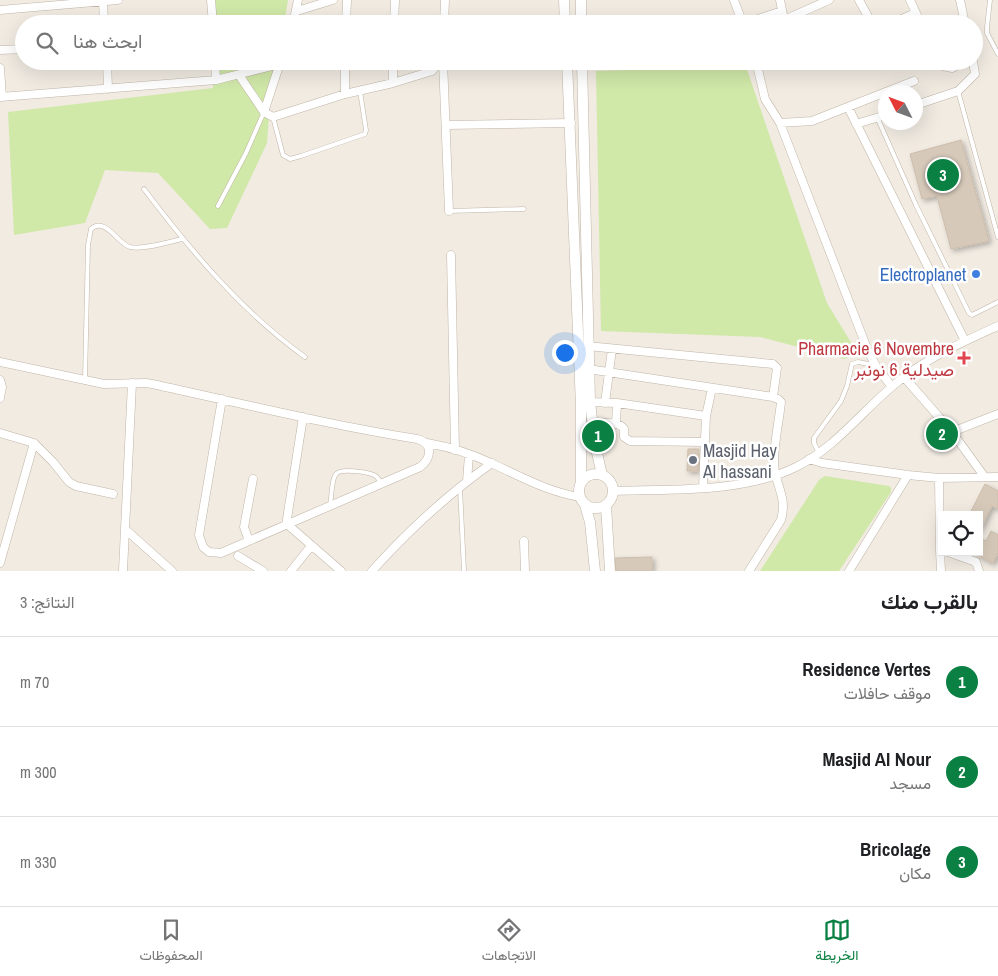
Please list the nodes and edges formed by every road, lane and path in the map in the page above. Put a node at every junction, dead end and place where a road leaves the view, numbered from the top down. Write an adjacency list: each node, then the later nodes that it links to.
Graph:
1 (118, 0): 17 (street)
2 (211, 0): 23 (street)
3 (298, 0): 19 (street)
4 (333, 0): 19 (street)
5 (347, 0): 25 (street)
6 (395, 0): 26 (street)
7 (445, 0): 27 (street)
8 (564, 0): 28 (street)
9 (581, 0): 29 (street)
10 (734, 0): 30 (street)
11 (780, 0): 20 (street)
12 (829, 0): 33 (street)
13 (859, 0): 34 (street)
14 (910, 0): 21 (street)
15 (960, 0): 36 (street)
16 (990, 0): 39 (lane)
17 (103, 1): 18 (street); 22 (street)
18 (0, 10)
19 (297, 11): 24 (street)
20 (782, 11): 31 (street); 32 (street)
21 (916, 13): 35 (street)
22 (104, 15)
23 (212, 15)
24 (296, 15)
25 (346, 15)
26 (394, 15)
27 (444, 15)
28 (565, 15)
29 (581, 15)
30 (740, 15)
31 (770, 15)
32 (783, 15)
33 (799, 15)
34 (867, 15)
35 (911, 15)
36 (963, 15)
37 (15, 49): 38 (street)
38 (0, 50)
39 (998, 54)
40 (0, 68): 61 (street)
41 (107, 70): 57 (street)
42 (215, 70): 54 (street)
43 (256, 70): 53 (street)
44 (278, 70): 64 (street)
45 (345, 70): 60 (street)
46 (394, 70): 56 (street)
47 (432, 70): 56 (street)
48 (443, 70): 70 (street)
49 (568, 70): 67 (street)
50 (582, 70): 82 (street)
51 (758, 70): 68 (street)
52 (974, 70): 59 (street)
53 (239, 75): 54 (street); 64 (street)
54 (216, 80): 57 (street)
55 (914, 81): 63 (street)
56 (393, 83): 58 (street)
57 (108, 89): 61 (street)
58 (360, 90): 60 (street); 65 (lane)
59 (958, 91): 62 (street); 76 (lane)
60 (345, 94): 65 (street)
61 (1, 97)
62 (923, 103)
63 (848, 107): 68 (street); 69 (street)
64 (264, 112): 65 (street); 73 (lane)
65 (273, 117)
66 (878, 117): 69 (street)
67 (571, 123): 70 (street); 124 (street)
68 (780, 123): 86 (street)
69 (856, 124): 81 (street)
70 (446, 125): 75 (street)
71 (887, 130): 79 (lane)
72 (144, 189): 77 (lane)
73 (218, 206)
74 (524, 209): 75 (lane)
75 (449, 211)
76 (998, 237)
77 (182, 239): 84 (lane); 91 (lane)
78 (451, 255): 111 (street)
79 (998, 302)
80 (998, 326): 81 (street)
81 (964, 341): 89 (street)
82 (587, 346): 83 (street); 87 (street)
83 (612, 349): 88 (street); 95 (street)
84 (305, 357)
85 (0, 362): 91 (street)
86 (876, 366): 93 (street); 112 (lane)
87 (588, 369): 88 (street); 98 (street)
88 (608, 372): 94 (street); 99 (street)
89 (904, 377): 93 (street); 106 (street)
90 (0, 380): 96 (street)
91 (84, 380): 92 (street)
92 (132, 383): 97 (street); 135 (street)
93 (892, 387): 112 (street)
94 (712, 388): 95 (street); 102 (street)
95 (774, 397): 118 (street)
96 (0, 398)
97 (222, 399): 103 (street); 136 (street)
98 (590, 402): 99 (street); 104 (street)
99 (605, 403): 100 (street)
100 (617, 403): 102 (street); 105 (street)
101 (998, 414): 106 (street)
102 (706, 416): 109 (street)
103 (304, 417): 110 (street); 134 (street)
104 (592, 423): 105 (street); 117 (street)
105 (616, 424): 109 (street)
106 (952, 432): 119 (street)
107 (0, 433): 108 (street)
108 (34, 442): 129 (street); 142 (street)
109 (705, 442): 127 (street)
110 (427, 443): 111 (street); 125 (street)
111 (455, 450): 113 (street)
112 (819, 453): 114 (street)
113 (470, 455): 115 (street); 123 (street)
114 (809, 459): 116 (street); 118 (street)
115 (492, 463): 123 (street); 130 (street)
116 (908, 475): 121 (street); 154 (street)
117 (602, 476): 124 (street); 128 (street)
118 (777, 476): 127 (street); 153 (street)
119 (984, 476): 120 (street); 121 (street)
120 (998, 477)
121 (939, 478): 133 (street)
122 (252, 479): 136 (street)
123 (467, 481): 126 (street)
124 (581, 483): 130 (street)
125 (381, 484): 132 (street); 132 (lane)
126 (460, 486): 148 (street); 149 (lane)
127 (703, 488): 128 (street)
128 (613, 491): 131 (street)
129 (114, 494)
130 (582, 501): 131 (street); 151 (street)
131 (606, 505): 152 (street)
132 (330, 506): 134 (street)
133 (941, 511)
134 (287, 524): 136 (street); 138 (street)
135 (125, 528): 143 (street); 144 (street)
136 (249, 541)
137 (524, 541): 150 (street)
138 (311, 546): 146 (street); 147 (street)
139 (238, 556): 145 (street)
140 (943, 556): 155 (street)
141 (958, 556): 156 (street)
142 (0, 563)
143 (124, 571)
144 (172, 571)
145 (263, 571)
146 (291, 571)
147 (341, 571)
148 (372, 571)
149 (464, 571)
150 (525, 571)
151 (595, 571)
152 (610, 571)
153 (749, 571)
154 (849, 571)
155 (942, 571)
156 (979, 571)

